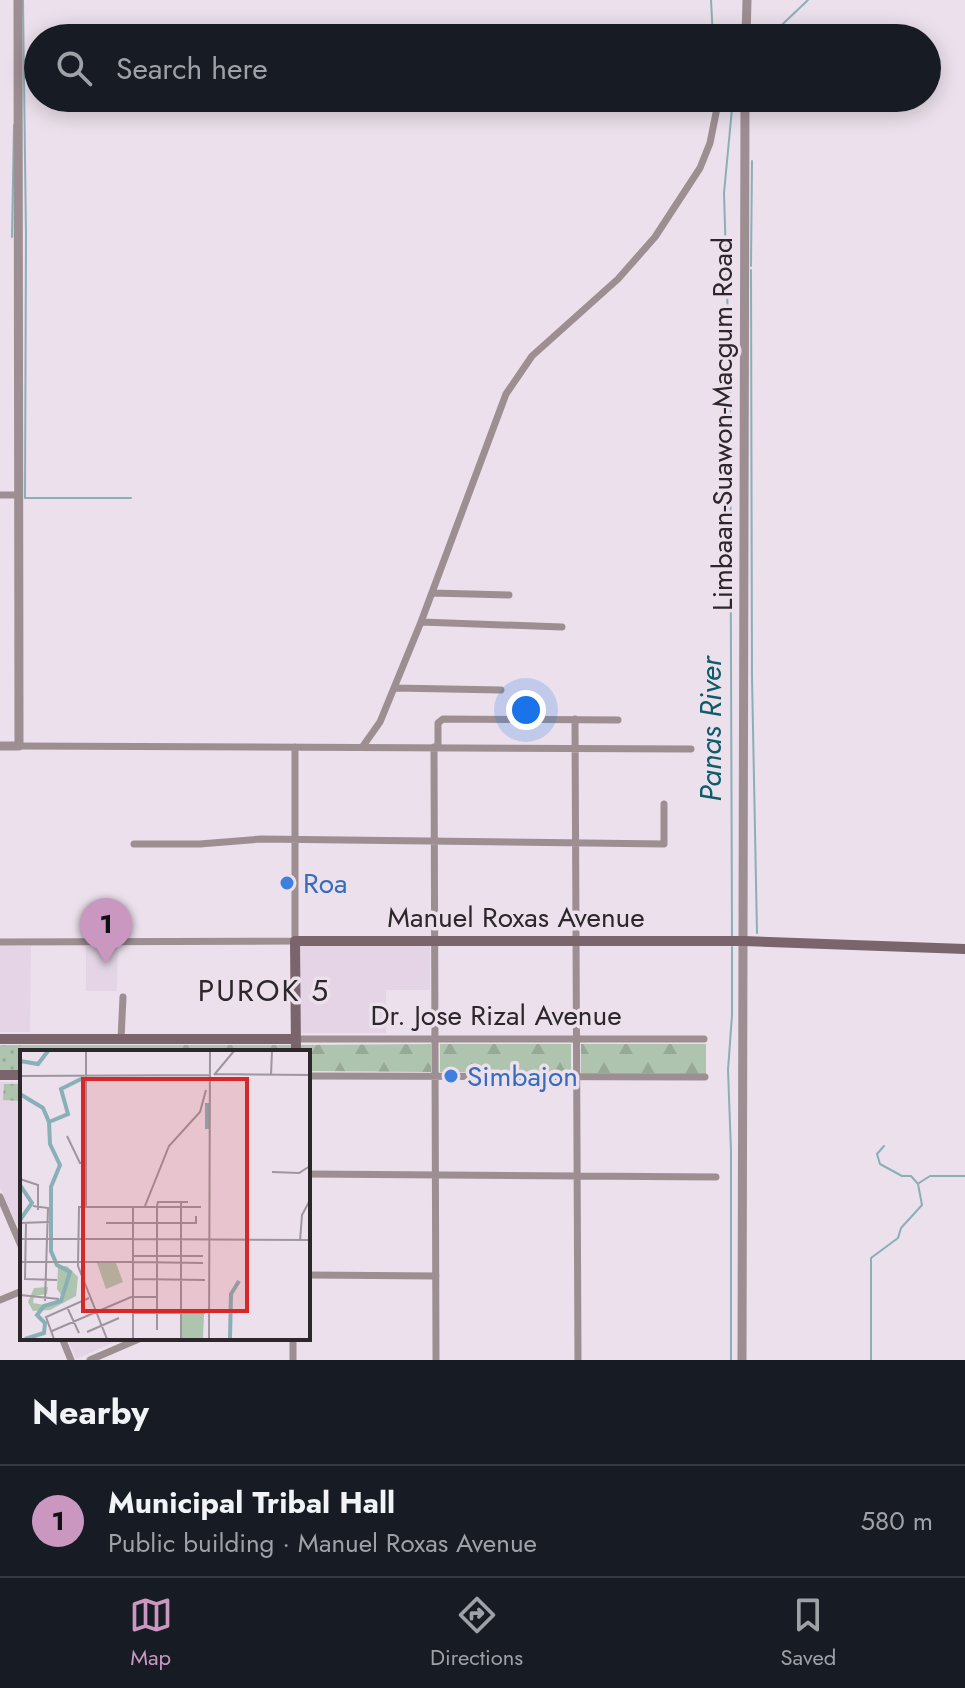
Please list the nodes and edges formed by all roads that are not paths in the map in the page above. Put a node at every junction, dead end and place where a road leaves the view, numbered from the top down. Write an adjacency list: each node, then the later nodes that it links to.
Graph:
1 (18, 0): 7 (street)
2 (747, 0): 3 (street)
3 (746, 24)
4 (716, 112): 8 (street)
5 (745, 112): 31 (street, Limbaan-Suawon-Macgum Road)
6 (0, 495): 7 (street)
7 (18, 495): 17 (street)
8 (432, 593): 9 (street); 10 (street)
9 (509, 595)
10 (421, 622): 11 (street); 12 (street)
11 (562, 627)
12 (394, 688): 13 (street); 18 (street)
13 (501, 690)
14 (575, 719): 15 (street); 20 (street); 21 (street)
15 (618, 720)
16 (0, 746): 17 (street)
17 (19, 746): 19 (street)
18 (363, 746): 19 (street); 20 (street)
19 (295, 747): 24 (street)
20 (436, 747): 21 (street); 25 (street)
21 (575, 748): 22 (street); 26 (street)
22 (691, 749)
23 (664, 804): 26 (street)
24 (295, 840): 25 (street); 27 (street); 29 (street)
25 (434, 842): 26 (street); 30 (street)
26 (574, 842): 28 (street)
27 (134, 844)
28 (575, 940): 30 (main road, Manuel Roxas Avenue); 31 (main road, Manuel Roxas Avenue); 39 (street)
29 (295, 941): 30 (main road, Manuel Roxas Avenue); 32 (street, Manuel Roxas Avenue); 37 (main road)
30 (435, 941): 38 (street)
31 (740, 941): 33 (main road, Manuel Roxas Avenue); 63 (street, Limbaan-Suawon-Macgum Road)
32 (0, 942)
33 (965, 949)
34 (123, 997): 36 (street)
35 (0, 1039): 36 (main road, Dr. Jose Rizal Avenue)
36 (121, 1039): 37 (main road, Dr. Jose Rizal Avenue)
37 (296, 1039): 38 (street, Dr. Jose Rizal Avenue); 41 (main road)
38 (436, 1039): 39 (street, Dr. Jose Rizal Avenue); 45 (street)
39 (576, 1039): 40 (street, Dr. Jose Rizal Avenue); 43 (street)
40 (704, 1039)
41 (296, 1050)
42 (310, 1076): 45 (street)
43 (576, 1077): 44 (street); 45 (street); 48 (street)
44 (705, 1077)
45 (436, 1078): 47 (street)
46 (310, 1174): 47 (street)
47 (436, 1175): 48 (street); 53 (street)
48 (577, 1177): 49 (street); 62 (street)
49 (716, 1177)
50 (0, 1197): 51 (street)
51 (20, 1243)
52 (310, 1275): 53 (street)
53 (436, 1276): 61 (street)
54 (20, 1292): 55 (street)
55 (0, 1300)
56 (63, 1340): 59 (street)
57 (138, 1340): 58 (street)
58 (110, 1356): 60 (street)
59 (71, 1360)
60 (90, 1360)
61 (436, 1360)
62 (578, 1360)
63 (742, 1360)

